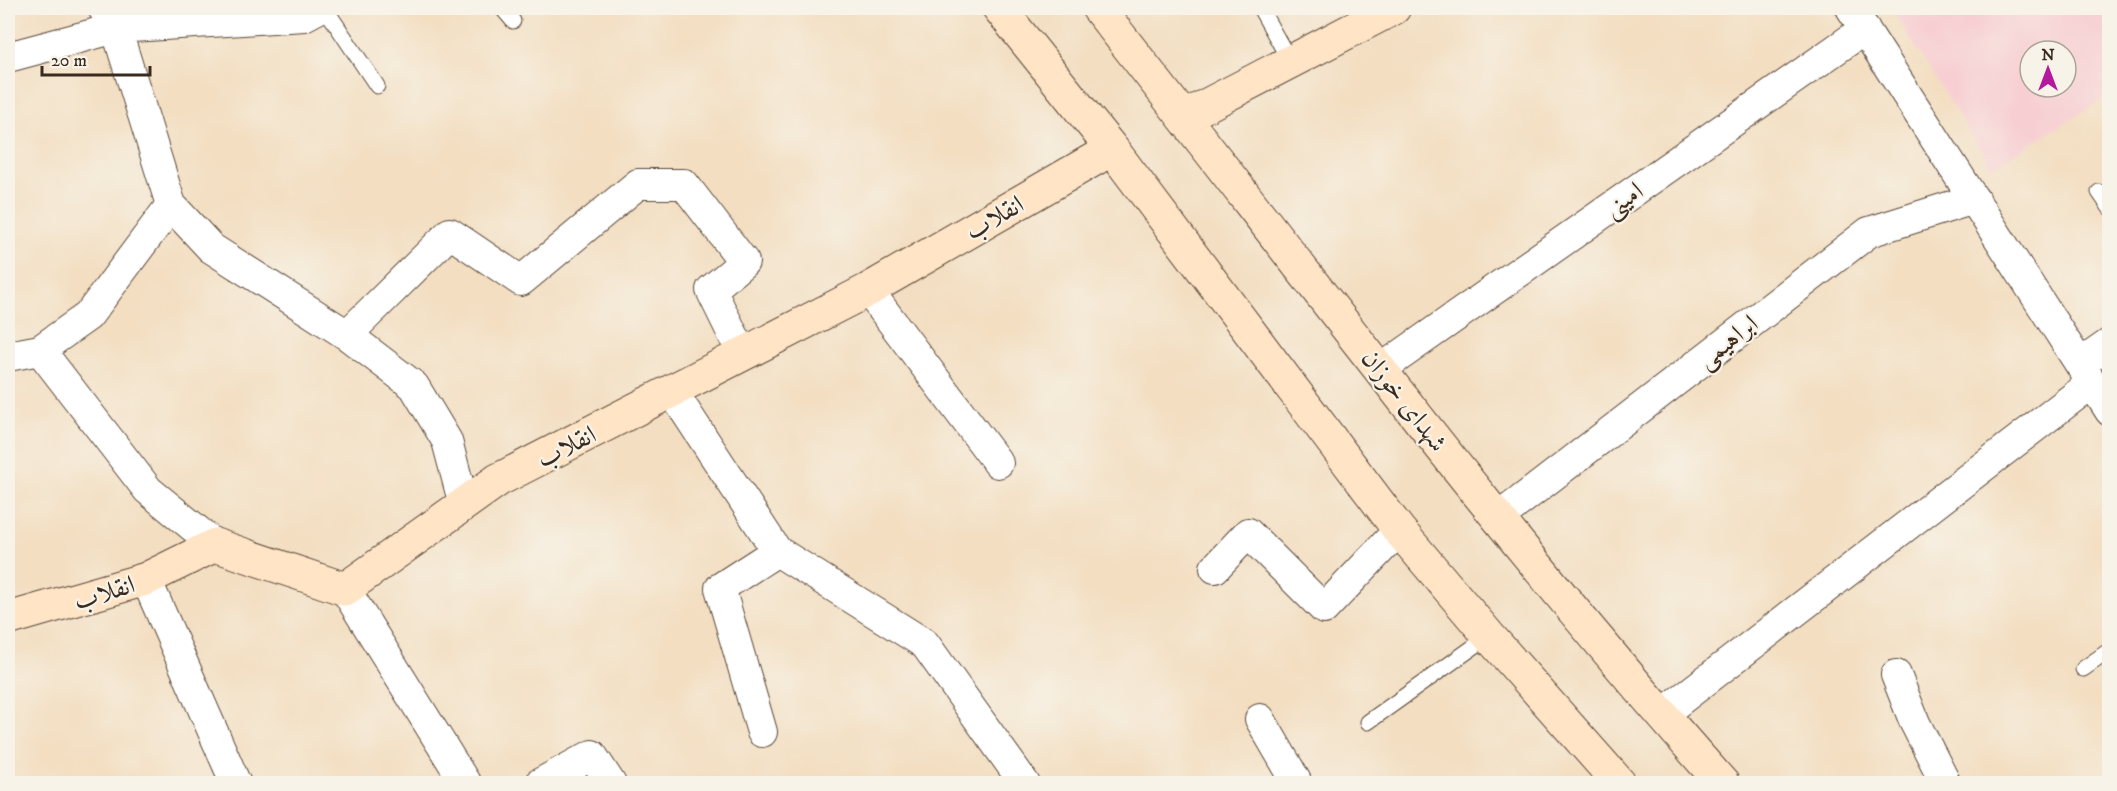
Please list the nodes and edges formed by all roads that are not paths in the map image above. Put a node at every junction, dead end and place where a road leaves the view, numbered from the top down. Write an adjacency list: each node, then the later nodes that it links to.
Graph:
1 (319, 8): 8 (street)
2 (325, 8): 13 (lane)
3 (502, 8): 10 (lane)
4 (999, 8): 15 (street)
5 (1098, 8): 14 (street, شهدای خوزان)
6 (1260, 8): 12 (lane)
7 (1394, 8): 12 (street)
8 (110, 18): 11 (street); 18 (street)
9 (1858, 18): 17 (street); 26 (street, امینی)
10 (513, 21)
11 (8, 57)
12 (1291, 63): 14 (street)
13 (377, 86)
14 (1184, 117): 26 (street, شهدای خوزان)
15 (1112, 149): 20 (street, انقلاب); 33 (street)
16 (2099, 192): 19 (lane)
17 (1974, 199): 27 (street); 32 (street, ابراهیمی)
18 (171, 205): 21 (street); 23 (street)
19 (2109, 208)
20 (868, 290): 24 (street, انقلاب); 30 (street)
21 (347, 335): 24 (street); 31 (street)
22 (2109, 343): 27 (street)
23 (40, 350): 25 (street); 34 (street)
24 (743, 355): 28 (street, انقلاب)
25 (8, 356)
26 (1381, 369): 32 (street, شهدای خوزان)
27 (2086, 374): 29 (street); 44 (street)
28 (672, 392): 31 (street, انقلاب); 35 (street)
29 (2109, 411)
30 (998, 463)
31 (464, 505): 38 (street, انقلاب)
32 (1498, 518): 44 (street, شهدای خوزان)
33 (1399, 530): 36 (street); 40 (street)
34 (215, 545): 37 (street, انقلاب); 38 (street)
35 (777, 551): 47 (street); 52 (street)
36 (1215, 568)
37 (146, 579): 39 (street, انقلاب); 48 (street)
38 (345, 589): 49 (street)
39 (8, 619)
40 (1490, 636): 46 (lane); 54 (street)
41 (2109, 650): 42 (lane)
42 (2083, 669)
43 (1896, 675): 56 (street)
44 (1661, 715): 55 (street, شهدای خوزان)
45 (1260, 719): 53 (street)
46 (1368, 722)
47 (762, 732)
48 (236, 783)
49 (466, 783)
50 (539, 783): 51 (street)
51 (611, 783)
52 (1025, 783)
53 (1294, 783)
54 (1620, 783)
55 (1723, 783)
56 (1946, 783)

